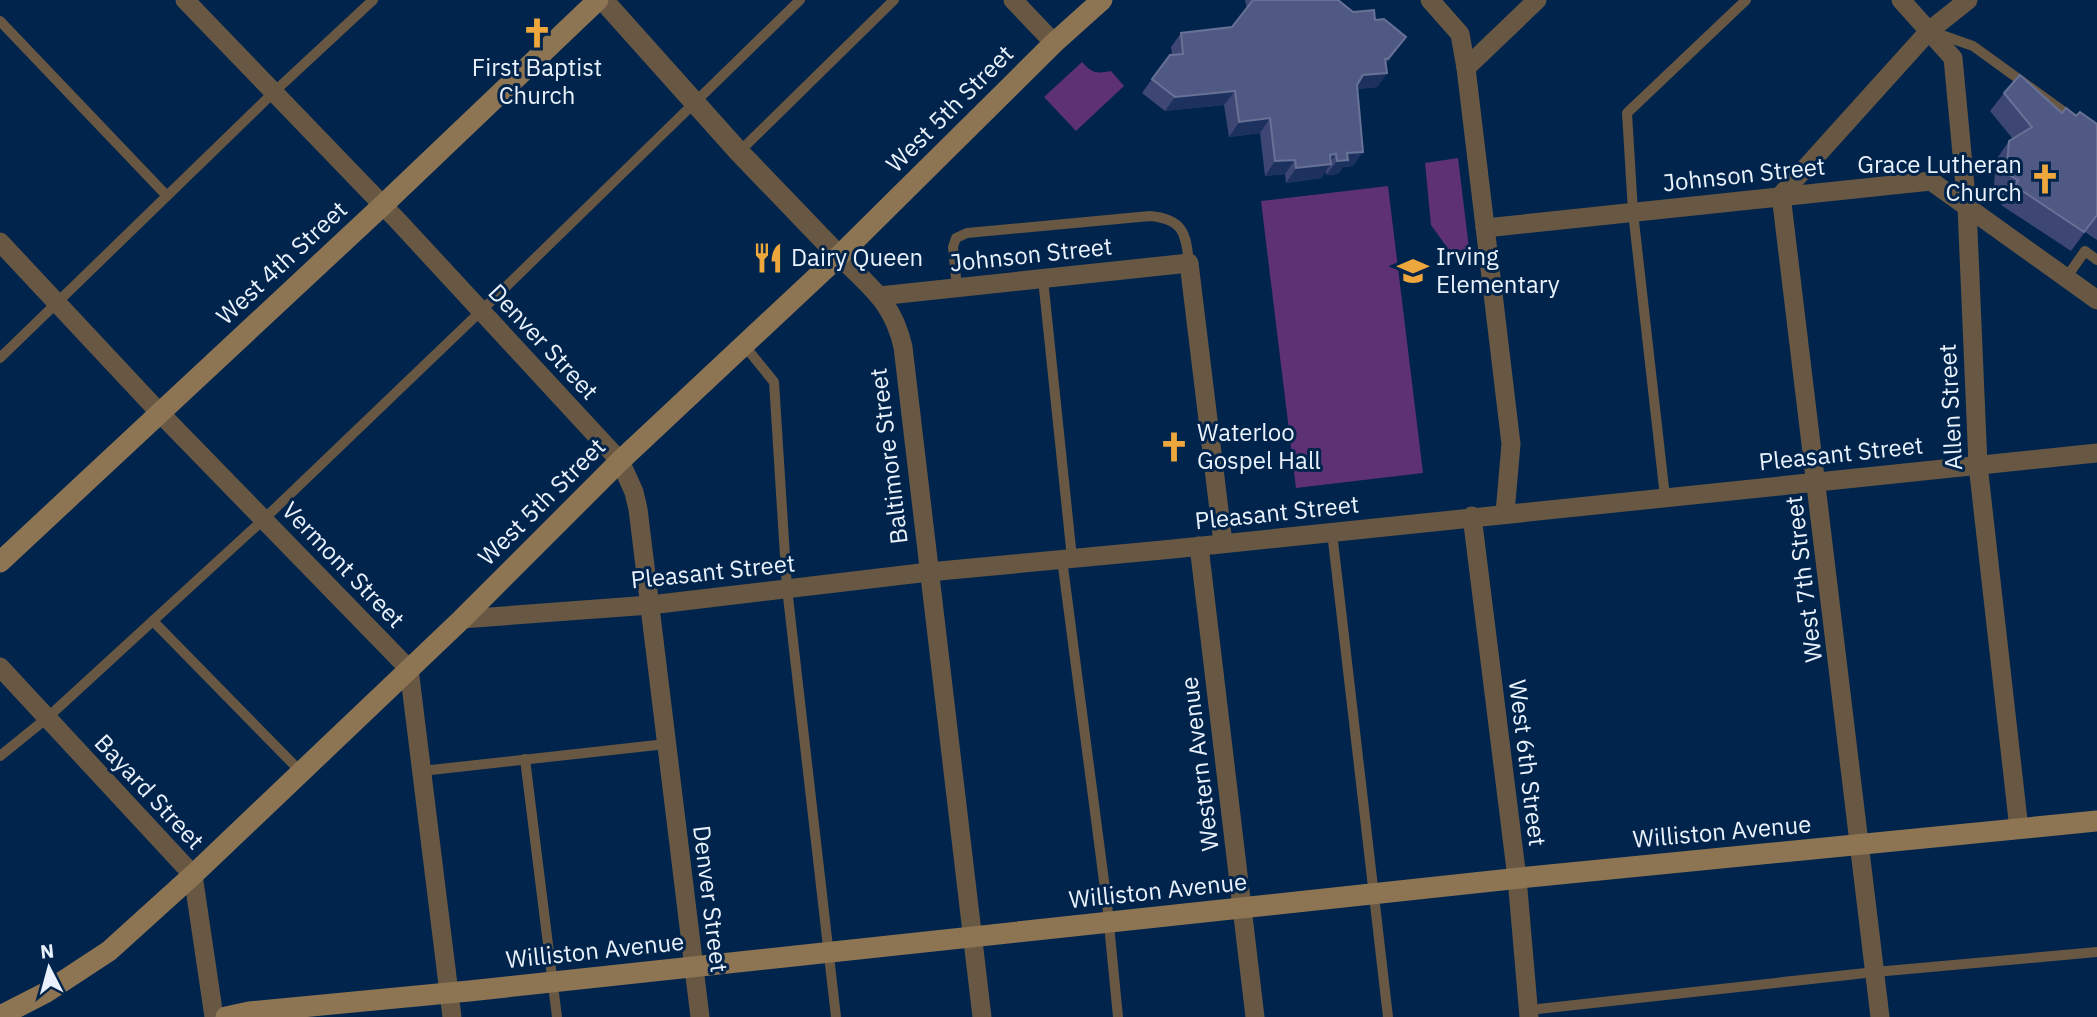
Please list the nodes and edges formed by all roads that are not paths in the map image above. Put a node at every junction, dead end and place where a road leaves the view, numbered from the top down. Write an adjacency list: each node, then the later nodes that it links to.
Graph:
1 (185, 0): 18 (street, Denver Street)
2 (373, 0): 18 (lane)
3 (598, 0): 24 (main road, West 4th Street)
4 (603, 0): 19 (street, Baltimore Street)
5 (800, 0): 19 (lane)
6 (894, 0): 21 (lane)
7 (1013, 0): 16 (street)
8 (1102, 0): 16 (main road, West 5th Street)
9 (1430, 0): 17 (street)
10 (1537, 0): 17 (street)
11 (1745, 0): 26 (lane)
12 (1901, 0): 15 (street, Allen Street)
13 (1968, 0): 15 (street)
14 (0, 21): 23 (lane)
15 (1929, 31): 20 (lane); 22 (street); 25 (street, Allen Street)
16 (1054, 43): 29 (main road, West 5th Street)
17 (1466, 68): 27 (street)
18 (274, 92): 23 (lane); 24 (street, Denver Street)
19 (696, 102): 21 (street, Baltimore Street); 38 (lane)
20 (2086, 128)
21 (740, 152): 29 (street, Baltimore Street)
22 (1781, 195): 25 (street, Johnson Street); 26 (street, Johnson Street); 45 (street, West 7th Street)
23 (167, 196): 37 (lane)
24 (383, 205): 38 (street, Denver Street); 41 (main road, West 4th Street)
25 (1967, 207): 32 (street, Johnson Street); 44 (street, Allen Street)
26 (1633, 212): 27 (street, Johnson Street); 46 (lane)
27 (1485, 228): 47 (street)
28 (0, 242): 37 (street, Vermont Street)
29 (839, 256): 35 (street, Baltimore Street); 39 (main road, West 5th Street)
30 (2097, 260): 32 (lane)
31 (1189, 263): 33 (street, Johnson Street); 34 (lane); 51 (street)
32 (2066, 278): 36 (street, Johnson Street)
33 (1043, 279): 34 (street, Johnson Street); 53 (lane)
34 (957, 288): 35 (street, Johnson Street)
35 (879, 296): 55 (street, Baltimore Street)
36 (2097, 300)
37 (57, 303): 40 (lane); 41 (street, Vermont Street)
38 (481, 311): 43 (street, Denver Street); 49 (lane)
39 (744, 345): 43 (main road, West 5th Street); 56 (lane)
40 (0, 358)
41 (159, 412): 49 (street, Vermont Street); 54 (main road, West 4th Street)
42 (2097, 453): 44 (street, Pleasant Street)
43 (620, 461): 57 (street, Denver Street); 58 (main road, West 5th Street)
44 (1978, 465): 45 (street, Pleasant Street); 69 (street, Allen Street)
45 (1817, 481): 46 (street, Pleasant Street); 70 (street, West 7th Street)
46 (1665, 497): 47 (street, Pleasant Street)
47 (1505, 513): 48 (street, Pleasant Street)
48 (1472, 516): 50 (street, Pleasant Street); 72 (street, West 6th Street)
49 (264, 519): 59 (lane); 61 (street, Vermont Street)
50 (1332, 532): 51 (street, Pleasant Street); 73 (lane)
51 (1223, 543): 52 (street, Pleasant Street)
52 (1199, 546): 53 (street, Pleasant Street); 74 (street, Western Avenue)
53 (1067, 559): 55 (street, Pleasant Street); 75 (lane)
54 (0, 562)
55 (929, 572): 56 (street, Pleasant Street); 76 (street, Baltimore Street)
56 (788, 589): 57 (street, Pleasant Street); 77 (lane)
57 (649, 605): 58 (street, Pleasant Street); 63 (street, Denver Street)
58 (463, 620): 61 (main road, West 5th Street)
59 (153, 621): 62 (lane); 67 (lane)
60 (0, 667): 62 (street, Bayard Street)
61 (409, 669): 66 (street); 67 (main road, West 5th Street)
62 (47, 718): 64 (lane); 71 (street, Bayard Street)
63 (667, 744): 65 (lane); 79 (street, Denver Street)
64 (0, 756)
65 (525, 760): 66 (lane); 81 (lane)
66 (422, 771): 82 (street)
67 (301, 772): 71 (main road, West 5th Street)
68 (2097, 821): 69 (main road, Williston Avenue)
69 (2019, 829): 70 (main road, Williston Avenue)
70 (1860, 845): 72 (main road, Williston Avenue); 80 (street, West 7th Street)
71 (193, 875): 84 (main road, West 5th Street); 85 (street, Bayard Street)
72 (1517, 878): 73 (main road, Williston Avenue); 83 (street, West 6th Street)
73 (1375, 894): 74 (main road, Williston Avenue); 94 (lane)
74 (1242, 909): 75 (main road, Williston Avenue); 93 (street, Western Avenue)
75 (1109, 923): 76 (main road, Williston Avenue); 92 (lane)
76 (972, 936): 77 (main road, Williston Avenue); 91 (street, Baltimore Street)
77 (828, 952): 79 (main road, Williston Avenue); 90 (lane)
78 (2097, 952): 80 (lane)
79 (694, 967): 81 (main road, Williston Avenue); 89 (street, Denver Street)
80 (1875, 972): 83 (lane); 95 (street, West 7th Street)
81 (553, 982): 82 (main road, Williston Avenue); 88 (lane)
82 (449, 993): 86 (main road, Williston Avenue); 87 (street)
83 (1529, 1013)
84 (0, 1016)
85 (214, 1017)
86 (226, 1017)
87 (452, 1017)
88 (557, 1017)
89 (700, 1017)
90 (836, 1017)
91 (982, 1017)
92 (1118, 1017)
93 (1255, 1017)
94 (1388, 1017)
95 (1880, 1017)

